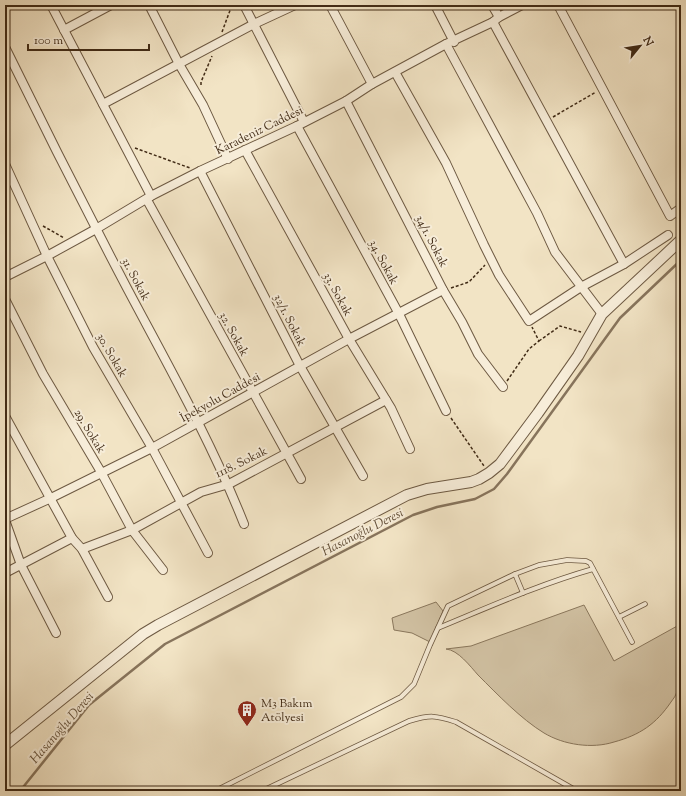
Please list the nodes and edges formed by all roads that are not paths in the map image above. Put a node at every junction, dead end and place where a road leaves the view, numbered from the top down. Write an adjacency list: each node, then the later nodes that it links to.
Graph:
1 (51, 5): 13 (street, 32. Sokak)
2 (111, 5): 13 (street)
3 (149, 5): 16 (street)
4 (244, 5): 12 (street, 34. Sokak)
5 (295, 5): 12 (street)
6 (330, 5): 18 (street)
7 (435, 5): 14 (street)
8 (492, 5): 11 (street)
9 (522, 5): 11 (street, Karadeniz Caddesi)
10 (558, 5): 27 (street)
11 (496, 20): 14 (street, Karadeniz Caddesi); 32 (street)
12 (254, 24): 16 (street); 21 (street, 34. Sokak)
13 (64, 30): 20 (street, 32. Sokak)
14 (450, 43): 17 (street, Karadeniz Caddesi); 34 (street)
15 (5, 47): 28 (street, 31. Sokak)
16 (179, 64): 20 (street); 23 (street)
17 (395, 72): 18 (street, Karadeniz Caddesi); 34 (street)
18 (372, 84): 19 (street, Karadeniz Caddesi)
19 (346, 101): 21 (street, Karadeniz Caddesi); 35 (street, 34/1. Sokak)
20 (102, 104): 26 (street, 32. Sokak)
21 (300, 124): 22 (street, Karadeniz Caddesi); 37 (street, 34. Sokak)
22 (245, 150): 23 (street, Karadeniz Caddesi); 39 (street, 33. Sokak)
23 (228, 159): 25 (street, Karadeniz Caddesi)
24 (5, 164): 31 (street, 30. Sokak)
25 (200, 171): 26 (street, Karadeniz Caddesi); 40 (street, 32/1. Sokak)
26 (149, 198): 28 (street, Karadeniz Caddesi); 42 (street, 32. Sokak)
27 (681, 208)
28 (96, 229): 31 (street, Karadeniz Caddesi); 46 (street, 31. Sokak)
29 (668, 235): 32 (street)
30 (681, 240): 38 (street)
31 (47, 256): 33 (street, Karadeniz Caddesi); 48 (street, 30. Sokak)
32 (624, 264): 34 (street)
33 (5, 278)
34 (580, 287): 38 (street)
35 (443, 290): 37 (street, İpekyolu Caddesi); 41 (street, 34/1. Sokak)
36 (5, 299): 51 (street, 29. Sokak)
37 (399, 314): 39 (street, İpekyolu Caddesi); 44 (street, 34. Sokak)
38 (602, 314): 75 (street)
39 (349, 339): 40 (street, İpekyolu Caddesi); 43 (street, 33. Sokak)
40 (300, 366): 42 (street, İpekyolu Caddesi); 47 (street, 32/1. Sokak)
41 (503, 387)
42 (254, 393): 46 (street, İpekyolu Caddesi); 50 (street, 32. Sokak)
43 (386, 400): 47 (street, 1118. Sokak); 49 (street, 33. Sokak)
44 (446, 411)
45 (5, 416): 55 (street)
46 (199, 423): 48 (street, İpekyolu Caddesi); 54 (street, 31. Sokak)
47 (335, 427): 50 (street, 1118. Sokak); 52 (street, 32/1. Sokak)
48 (152, 448): 51 (street, İpekyolu Caddesi); 56 (street, 30. Sokak)
49 (410, 449)
50 (286, 453): 53 (street, 32. Sokak); 54 (street, 1118. Sokak)
51 (101, 472): 55 (street, İpekyolu Caddesi); 59 (street, 29. Sokak)
52 (363, 476)
53 (301, 479)
54 (229, 484): 56 (street, 1118. Sokak); 58 (street, 31. Sokak)
55 (51, 498): 57 (street, İpekyolu Caddesi); 60 (street)
56 (182, 503): 59 (street, 1118. Sokak); 62 (street, 30. Sokak)
57 (5, 519): 63 (street)
58 (244, 524)
59 (132, 530): 61 (street, 1118. Sokak); 65 (street, 29. Sokak)
60 (72, 538): 61 (street); 63 (street)
61 (82, 549): 69 (street)
62 (208, 553)
63 (21, 565): 66 (street); 73 (street)
64 (593, 569): 67 (lane); 68 (lane); 71 (lane)
65 (163, 570)
66 (5, 573)
67 (515, 574): 68 (lane); 72 (lane)
68 (523, 593): 72 (lane)
69 (108, 597)
70 (645, 604): 71 (lane)
71 (619, 618): 74 (lane)
72 (438, 628): 76 (lane)
73 (56, 633)
74 (632, 642)
75 (5, 745)
76 (215, 791)
77 (262, 791): 78 (lane)
78 (578, 791)

